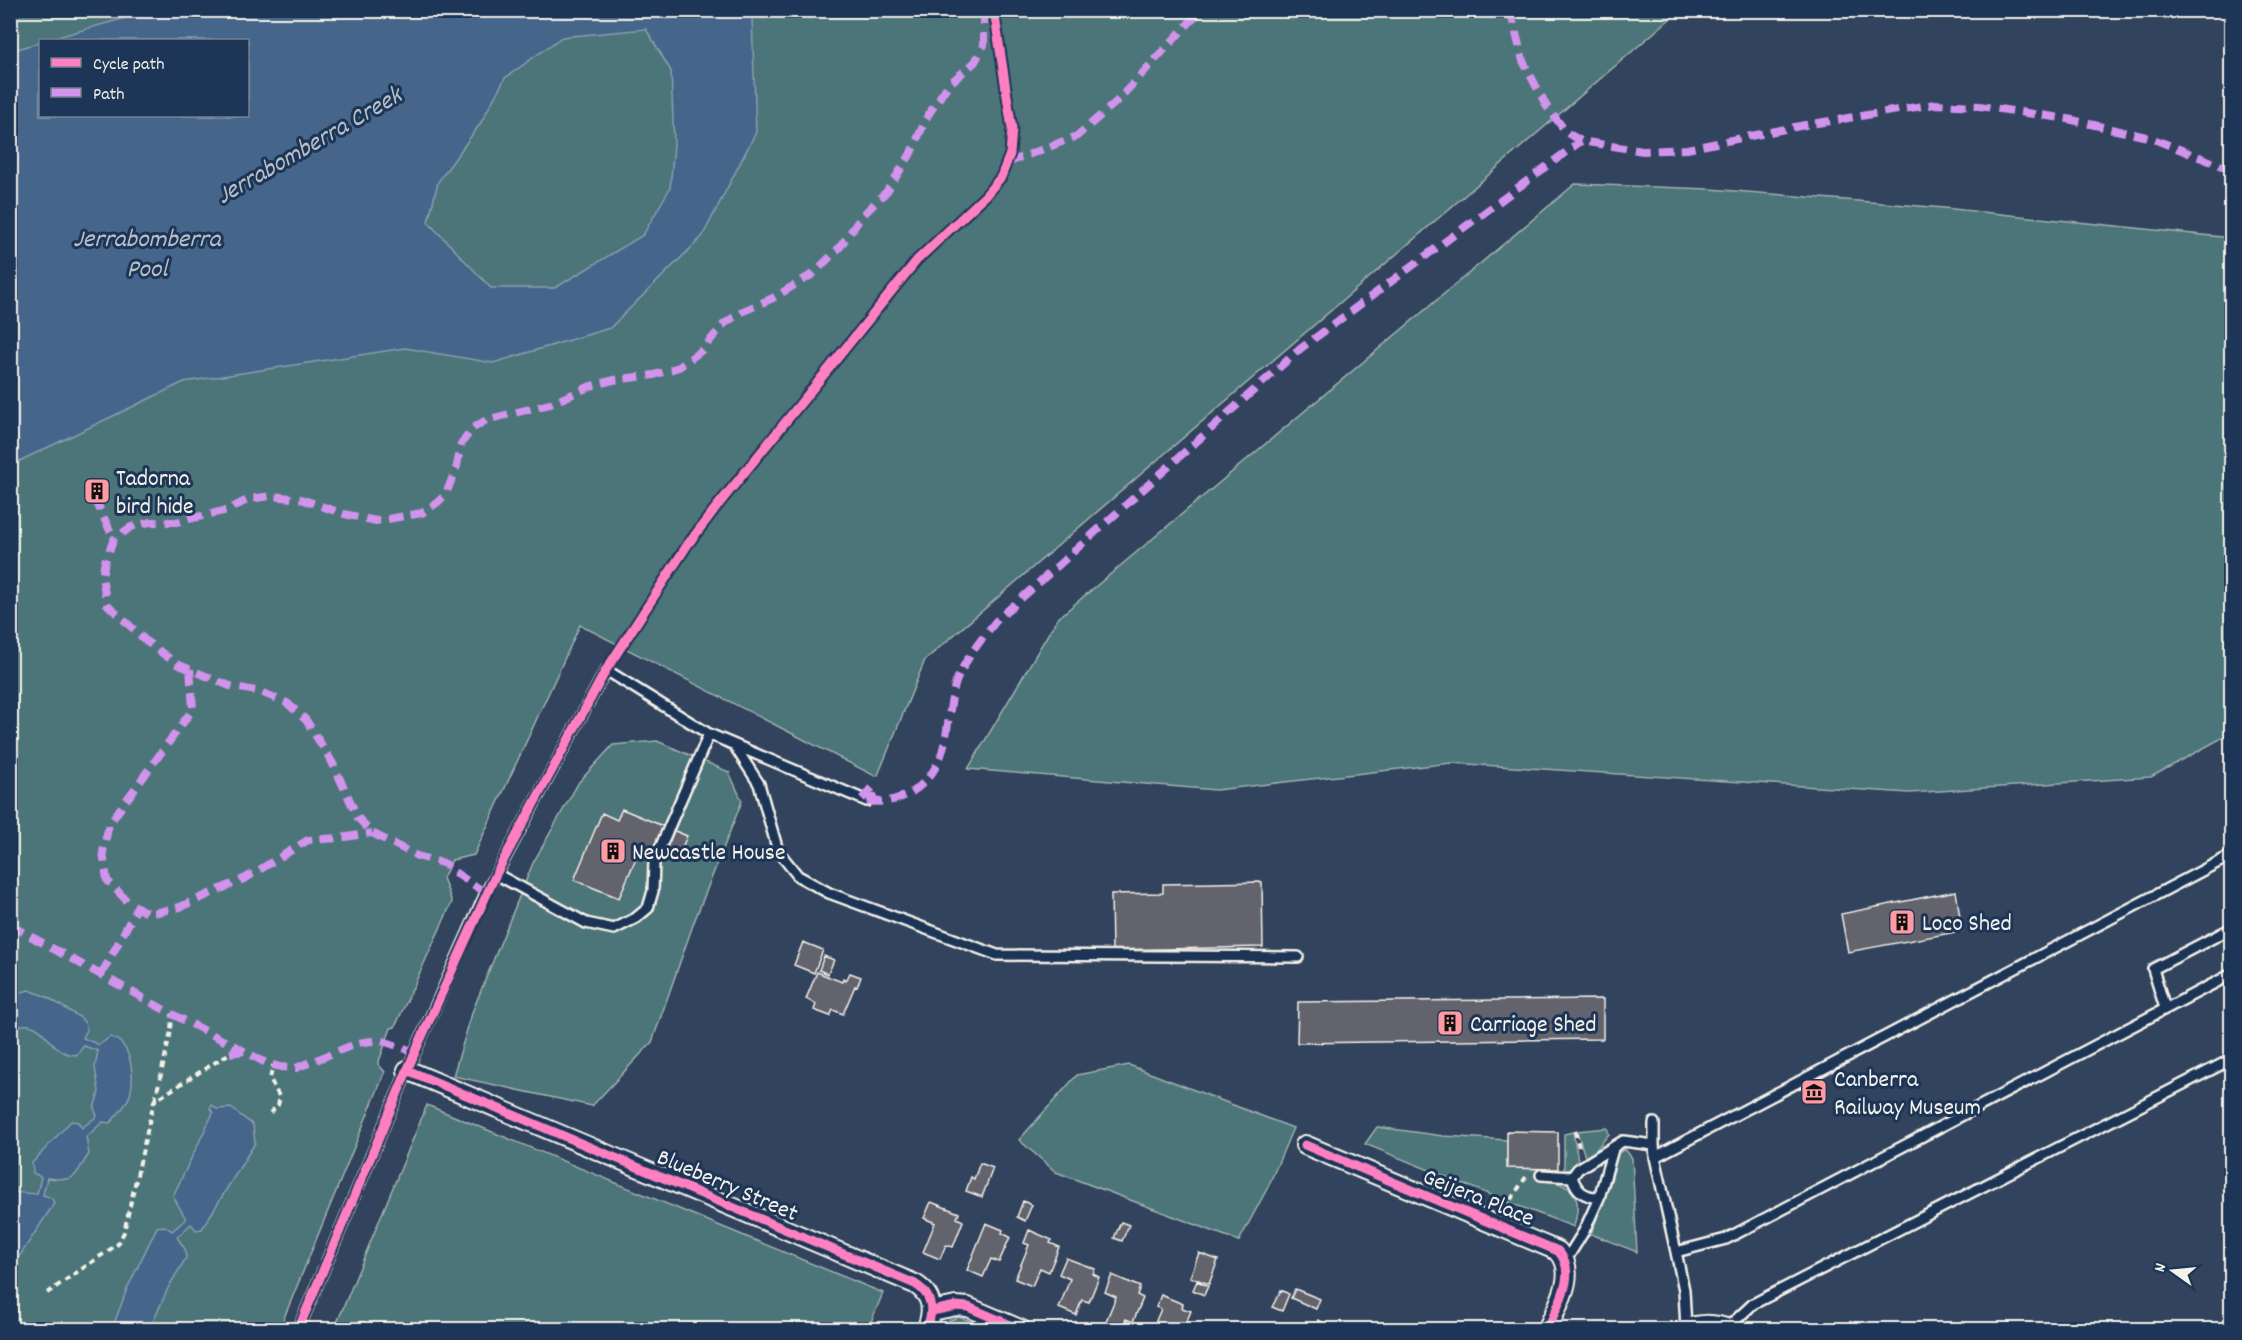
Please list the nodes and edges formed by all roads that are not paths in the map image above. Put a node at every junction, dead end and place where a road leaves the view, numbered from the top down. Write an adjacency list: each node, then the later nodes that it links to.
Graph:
1 (709, 734): 2 (lane); 5 (lane); 5 (lane)
2 (734, 745): 3 (lane); 7 (lane)
3 (867, 801)
4 (2232, 855): 16 (lane)
5 (496, 874): 11 (lane)
6 (2232, 928): 9 (lane)
7 (1298, 957)
8 (2232, 974): 9 (lane)
9 (2165, 1008): 20 (lane)
10 (2232, 1059): 28 (lane)
11 (407, 1070): 22 (street, Blueberry Street); 23 (lane)
12 (1654, 1123): 14 (lane)
13 (1305, 1144): 21 (street, Geijera Place)
14 (1654, 1145): 15 (lane); 16 (lane)
15 (1613, 1149): 18 (lane); 19 (lane)
16 (1655, 1157): 20 (lane)
17 (1541, 1175): 18 (lane)
18 (1572, 1177): 19 (lane)
19 (1599, 1198): 21 (lane)
20 (1676, 1252): 27 (lane)
21 (1566, 1260): 26 (street)
22 (932, 1311): 24 (street); 25 (street)
23 (298, 1329)
24 (926, 1329)
25 (1022, 1329)
26 (1547, 1329)
27 (1684, 1329): 28 (street)
28 (1729, 1329)

